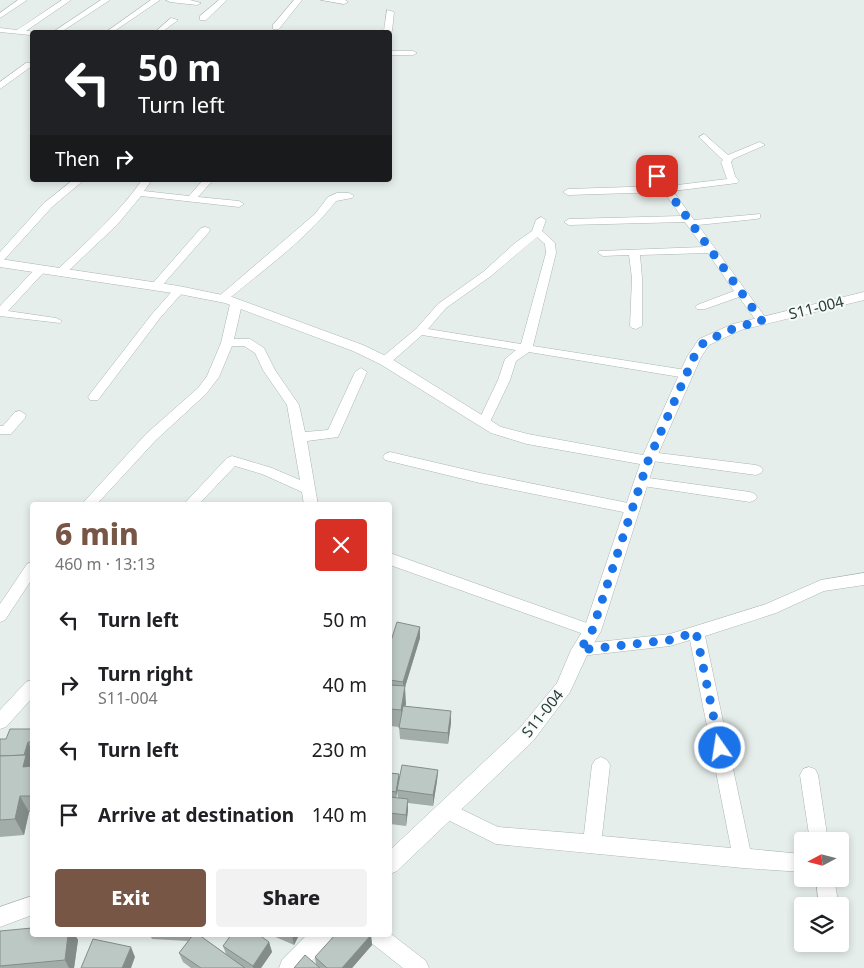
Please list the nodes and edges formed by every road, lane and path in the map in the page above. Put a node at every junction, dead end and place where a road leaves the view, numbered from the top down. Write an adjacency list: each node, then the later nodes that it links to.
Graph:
1 (23, 0): 12 (street)
2 (67, 0): 21 (street)
3 (106, 0): 17 (street)
4 (156, 0): 18 (street)
5 (170, 0): 10 (street)
6 (223, 0): 13 (street)
7 (298, 0): 15 (street)
8 (326, 0): 9 (street)
9 (344, 2)
10 (197, 3)
11 (390, 12): 20 (street)
12 (0, 16)
13 (203, 18)
14 (174, 20): 19 (street)
15 (276, 26)
16 (0, 30): 21 (street)
17 (60, 30)
18 (112, 30)
19 (161, 30)
20 (388, 30)
21 (19, 32): 22 (street)
22 (30, 33)
23 (392, 52): 24 (street)
24 (413, 53)
25 (29, 65): 26 (street)
26 (0, 86)
27 (704, 137): 29 (street)
28 (760, 145): 29 (street)
29 (728, 160): 34 (street)
30 (657, 176): 34 (street)
31 (77, 182): 49 (street)
32 (146, 182): 36 (street)
33 (206, 182): 38 (street)
34 (666, 189): 35 (street); 42 (street)
35 (568, 192)
36 (137, 194): 38 (street); 52 (street)
37 (349, 196): 57 (street)
38 (191, 199): 39 (street)
39 (238, 204)
40 (756, 216): 42 (street)
41 (541, 220): 45 (street)
42 (690, 221): 43 (street); 46 (street)
43 (569, 222)
44 (205, 230): 53 (street)
45 (536, 232): 64 (street); 66 (street)
46 (711, 250): 48 (street); 55 (street)
47 (603, 252): 48 (street)
48 (634, 252): 63 (street)
49 (0, 258)
50 (0, 263): 51 (street)
51 (41, 269): 52 (street); 60 (street)
52 (62, 272): 53 (street)
53 (156, 286): 54 (street)
54 (179, 290): 57 (street); 70 (street)
55 (741, 292): 59 (street); 62 (street)
56 (863, 297): 62 (street, S11-004)
57 (222, 299): 58 (street)
58 (236, 304): 65 (street); 67 (street)
59 (701, 306)
60 (0, 313): 61 (street)
61 (56, 321)
62 (762, 321): 69 (street, S11-004)
63 (636, 326)
64 (420, 331): 66 (street); 67 (street)
65 (227, 343): 74 (street); 81 (street)
66 (526, 349): 69 (street); 72 (street)
67 (385, 361): 72 (street)
68 (361, 372): 74 (street)
69 (686, 374): 76 (street, S11-004)
70 (94, 397)
71 (20, 415): 73 (street)
72 (484, 422): 76 (street)
73 (0, 430)
74 (300, 437): 79 (street)
75 (390, 457): 84 (street)
76 (649, 459): 77 (street); 78 (street, S11-004)
77 (756, 470)
78 (641, 482): 80 (street); 84 (street, S11-004)
79 (309, 490): 82 (street); 83 (street)
80 (750, 497)
81 (91, 502)
82 (193, 502)
83 (311, 502)
84 (633, 509): 89 (street, S11-004)
85 (392, 560): 89 (street)
86 (30, 571): 88 (street)
87 (864, 580): 90 (street)
88 (0, 616)
89 (592, 631): 91 (street, S11-004)
90 (696, 632): 91 (street); 99 (street)
91 (580, 650): 96 (street, S11-004)
92 (30, 689): 93 (street)
93 (0, 722)
94 (601, 765): 98 (street)
95 (808, 775): 97 (street)
96 (446, 810): 98 (street); 100 (street, S11-004)
97 (818, 832)
98 (592, 845): 99 (street)
99 (743, 859): 101 (street)
100 (392, 860)
101 (794, 862)
102 (30, 907): 103 (street)
103 (0, 917)
104 (320, 937): 106 (street)
105 (380, 937): 107 (street)
106 (290, 968)
107 (419, 968)

